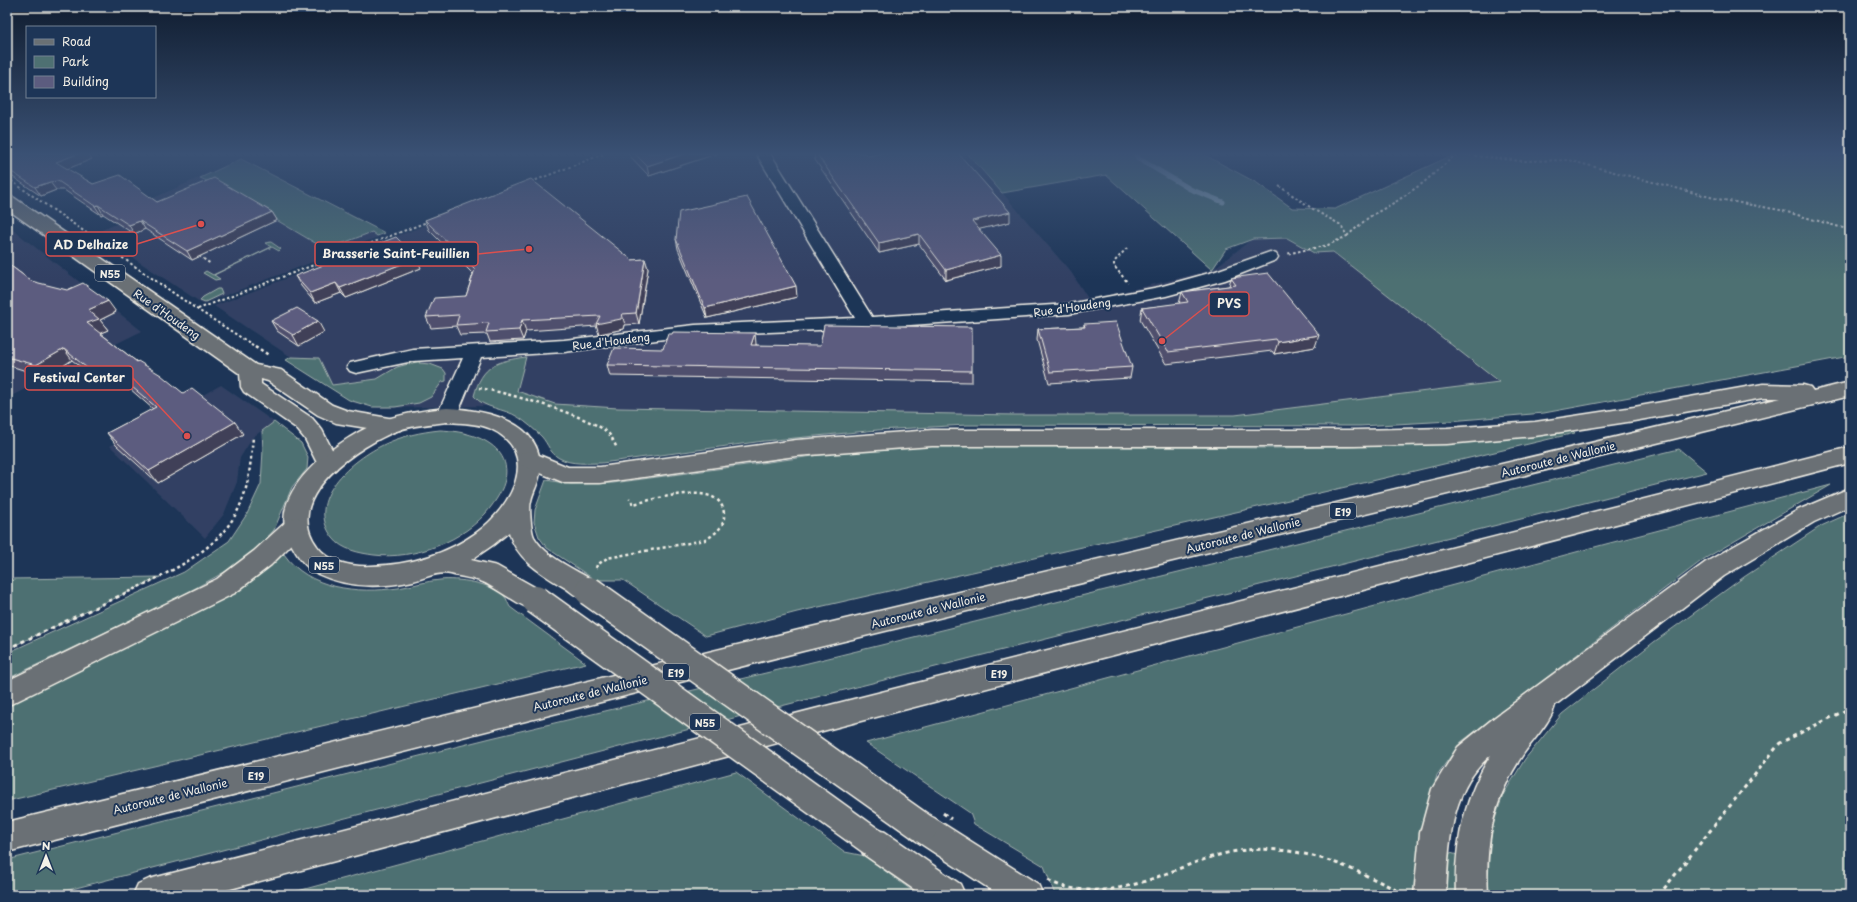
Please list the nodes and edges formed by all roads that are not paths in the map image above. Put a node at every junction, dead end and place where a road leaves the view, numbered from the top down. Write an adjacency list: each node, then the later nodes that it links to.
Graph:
1 (789, 195): 4 (street)
2 (7, 201): 7 (main road, Rue d'Houdeng / N55)
3 (1270, 257): 4 (street, Rue d'Houdeng)
4 (867, 322): 5 (street, Rue d'Houdeng)
5 (474, 353): 6 (street, Rue d'Houdeng); 9 (street)
6 (356, 367)
7 (250, 371): 10 (main road, Rue d'Houdeng / N55); 13 (main road)
8 (1844, 390): 12 (main road); 20 (main road, Autoroute de Wallonie / E19)
9 (448, 415): 10 (main road, N55); 12 (main road, N55)
10 (392, 425): 13 (main road, N55)
11 (1850, 455): 22 (main road, E19)
12 (529, 460): 15 (main road, N55)
13 (328, 463): 16 (main road, N55)
14 (1850, 496): 18 (main road)
15 (519, 503): 17 (main road, N55); 21 (main road, N55, bridge)
16 (296, 526): 17 (main road, N55); 19 (main road)
17 (443, 562): 23 (main road, N55, bridge)
18 (1551, 693): 24 (main road); 25 (main road)
19 (7, 694)
20 (7, 837)
21 (1036, 886)
22 (149, 895)
23 (949, 895)
24 (1417, 895)
25 (1472, 895)

